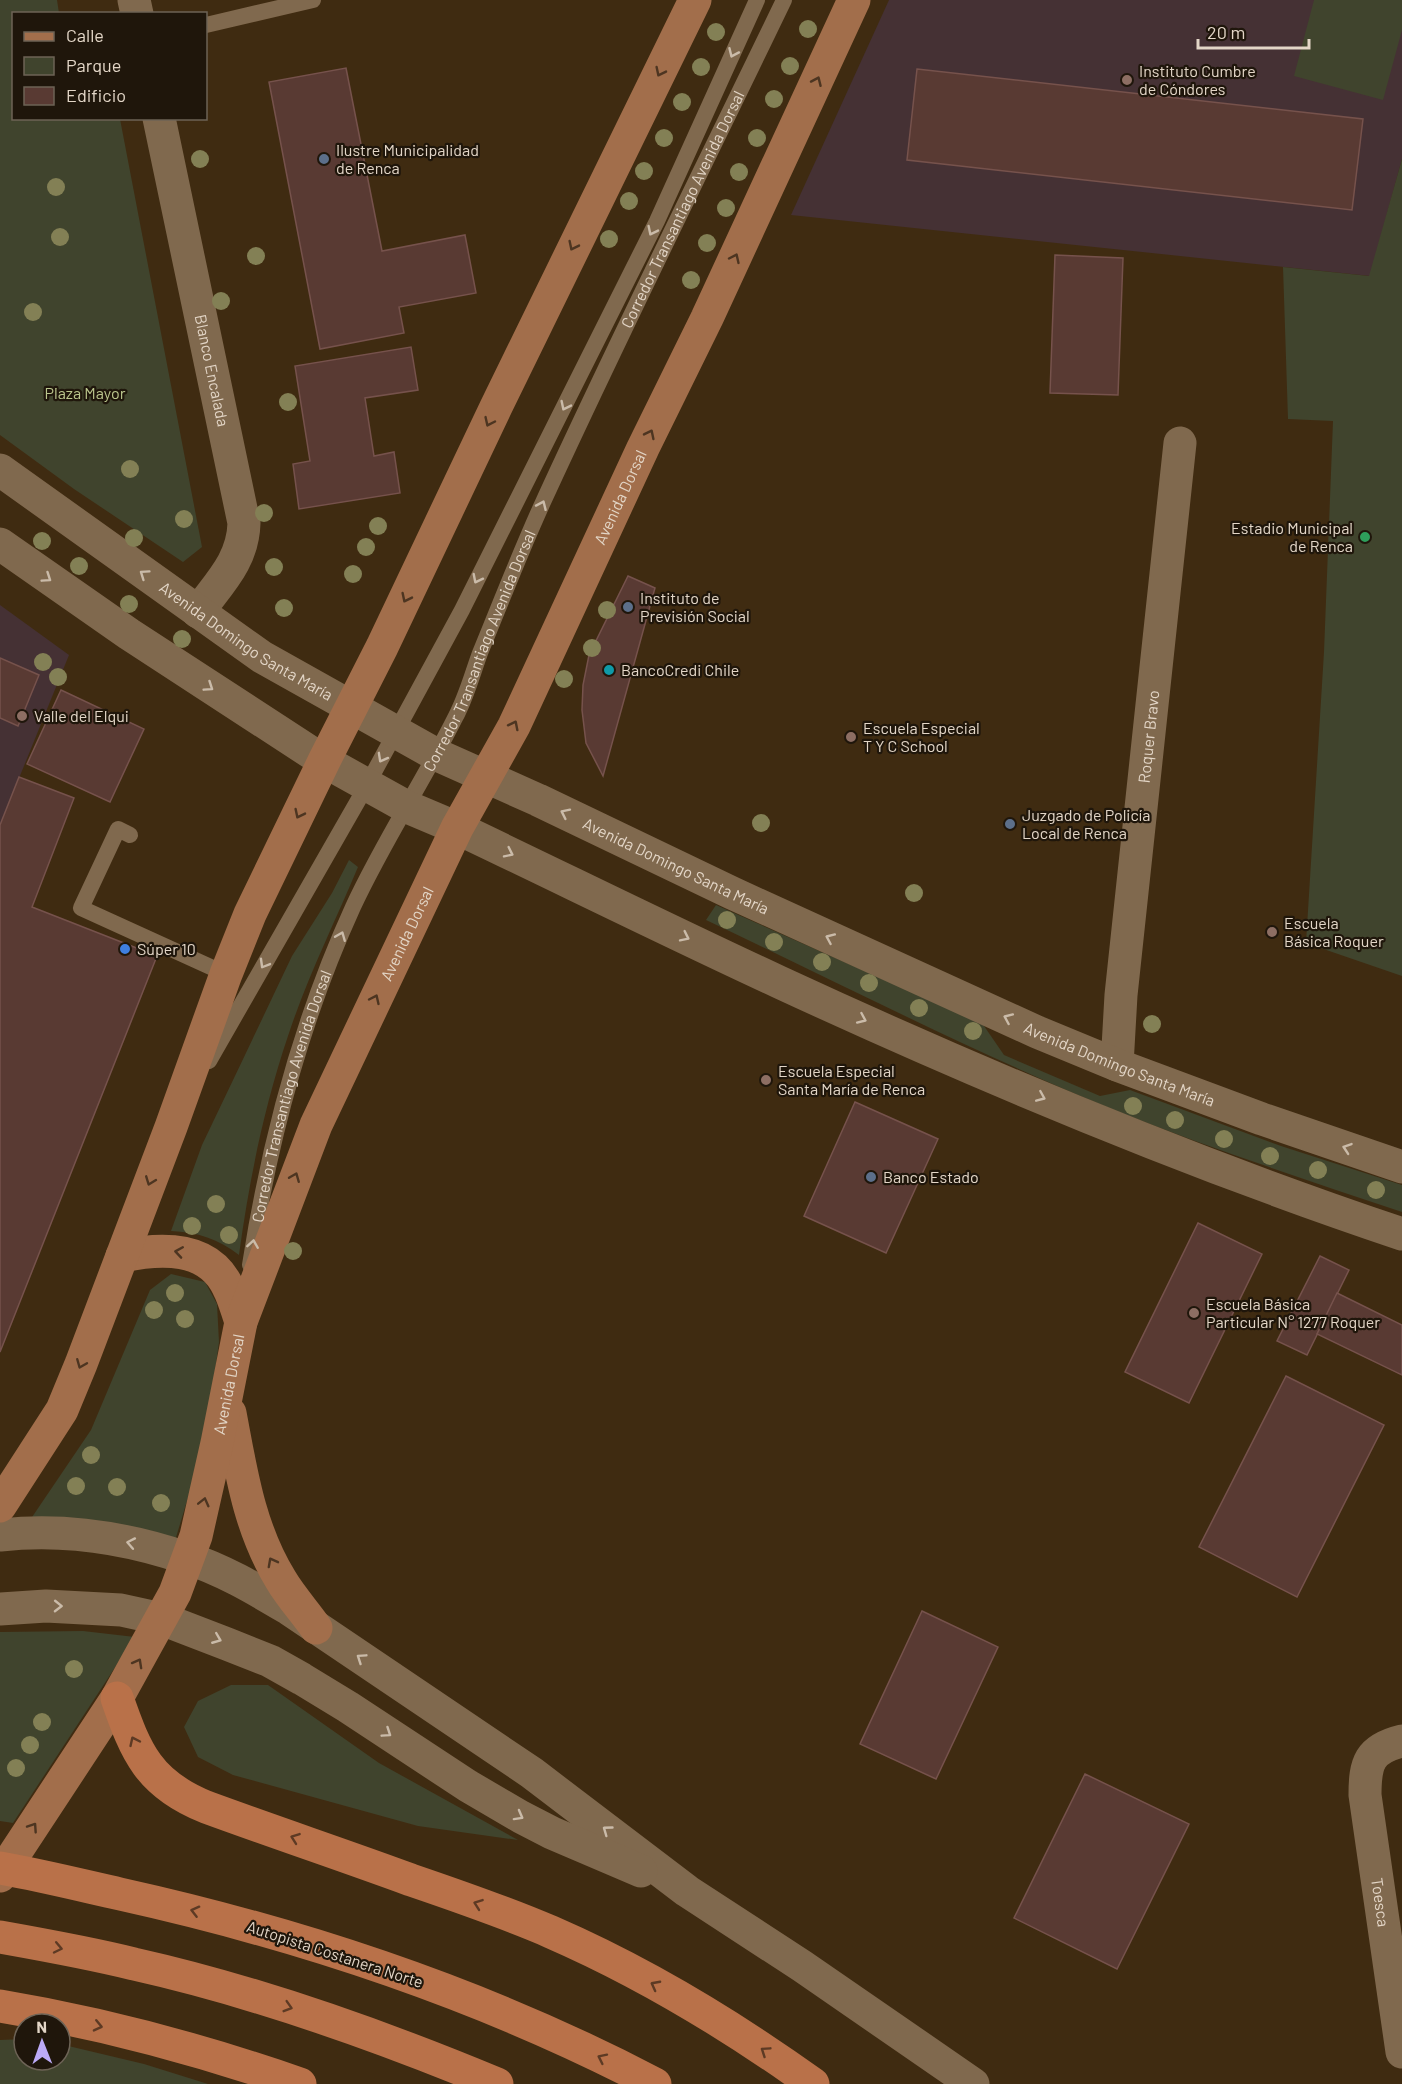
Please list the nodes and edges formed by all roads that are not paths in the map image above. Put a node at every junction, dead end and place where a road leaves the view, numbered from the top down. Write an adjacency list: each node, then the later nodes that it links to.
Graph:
1 (313, 0): 6 (lane)
2 (695, 0): 12 (main road, one-way to 12)
3 (757, 0): 13 (lane, Corredor Transantiago Avenida Dorsal, one-way to 13)
4 (784, 0): 14 (lane, Corredor Transantiago Avenida Dorsal, one-way to 4)
5 (854, 0): 16 (main road, Avenida Dorsal, one-way to 5)
6 (207, 25)
7 (159, 120): 11 (street, Blanco Encalada)
8 (1180, 443): 22 (street, Roquer Bravo)
9 (0, 470): 11 (street, Avenida Domingo Santa María, one-way to 9)
10 (0, 544): 15 (street, one-way to 15)
11 (198, 612): 12 (street, Avenida Domingo Santa María)
12 (351, 708): 13 (street, Avenida Domingo Santa María); 15 (main road)
13 (397, 731): 14 (street, Avenida Domingo Santa María); 17 (lane, Corredor Transantiago Avenida Dorsal, one-way to 17)
14 (435, 754): 16 (street, Avenida Domingo Santa María); 18 (lane, Corredor Transantiago Avenida Dorsal)
15 (324, 761): 17 (street); 21 (main road, one-way to 21)
16 (486, 776): 19 (main road, Avenida Dorsal); 22 (street, Avenida Domingo Santa María, one-way to 16)
17 (367, 785): 18 (street); 23 (lane, Corredor Transantiago Avenida Dorsal, one-way to 23)
18 (405, 806): 19 (street); 27 (lane, Corredor Transantiago Avenida Dorsal, one-way to 18)
19 (457, 828): 25 (street, one-way to 25); 27 (main road, Avenida Dorsal, one-way to 19)
20 (130, 835): 21 (lane)
21 (226, 974): 23 (main road)
22 (1117, 1065): 24 (street, Avenida Domingo Santa María, one-way to 22)
23 (171, 1127): 26 (main road, one-way to 26)
24 (1402, 1167)
25 (1402, 1234)
26 (122, 1256): 27 (main road, one-way to 26); 29 (main road, one-way to 29)
27 (241, 1322): 28 (main road, Avenida Dorsal)
28 (227, 1394): 31 (main road, Avenida Dorsal, one-way to 28); 34 (main road, one-way to 28)
29 (0, 1506)
30 (0, 1535): 31 (street, one-way to 30)
31 (188, 1558): 33 (main road, Avenida Dorsal); 34 (street)
32 (0, 1608): 33 (street, one-way to 33)
33 (162, 1619): 35 (main road, Avenida Dorsal, one-way to 33); 39 (street, one-way to 39)
34 (316, 1628): 39 (street, one-way to 34)
35 (117, 1698): 38 (main road, Avenida Dorsal, one-way to 35); 46 (highway, one-way to 35)
36 (1388, 1748): 42 (street, Toesca)
37 (0, 1868): 45 (highway, Autopista Costanera Norte, one-way to 37)
38 (0, 1876)
39 (687, 1891): 47 (street)
40 (0, 1937): 44 (highway, one-way to 44)
41 (0, 2006): 43 (highway, one-way to 43)
42 (1402, 2052)
43 (300, 2084)
44 (497, 2084)
45 (655, 2084)
46 (813, 2084)
47 (973, 2084)

